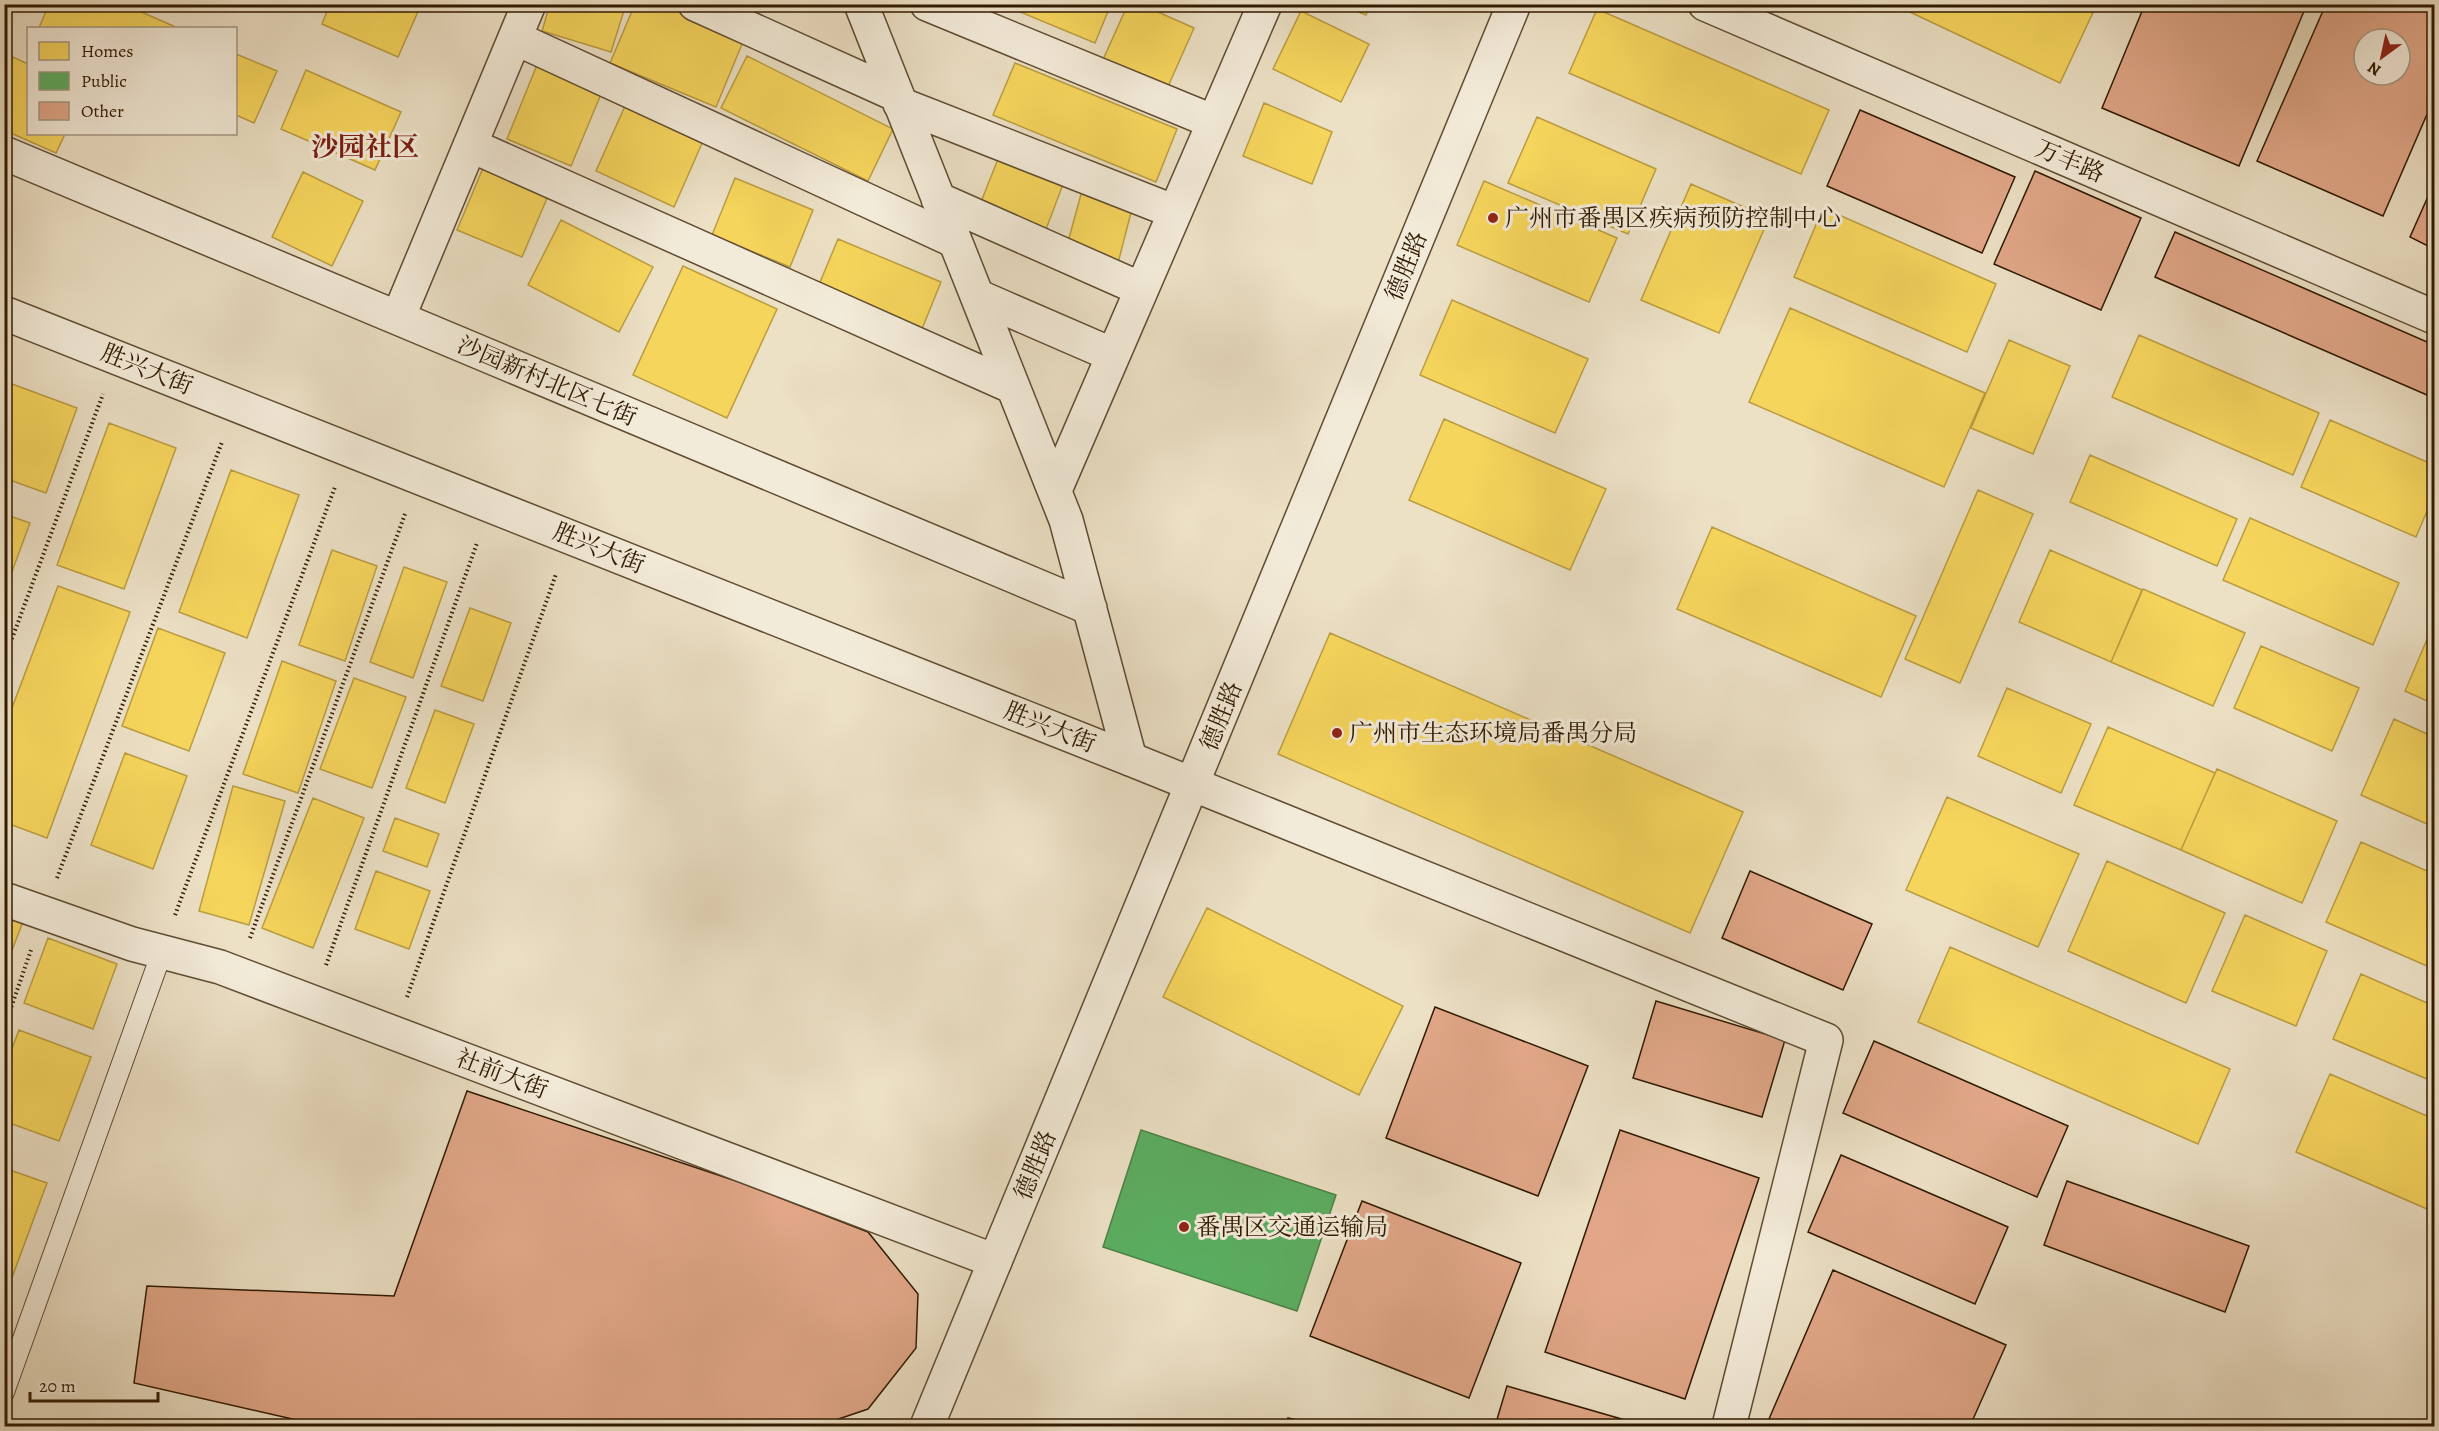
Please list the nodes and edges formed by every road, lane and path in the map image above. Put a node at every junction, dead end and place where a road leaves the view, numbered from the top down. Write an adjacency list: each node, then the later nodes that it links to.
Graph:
1 (529, 4): 8 (street)
2 (695, 4): 9 (street)
3 (861, 4): 9 (street)
4 (927, 4): 10 (street)
5 (1515, 4): 33 (street, 德胜路)
6 (1705, 4): 19 (street, 万丰路)
7 (1262, 6): 10 (street)
8 (514, 38): 11 (street); 15 (street)
9 (899, 100): 13 (street); 14 (street)
10 (1214, 122): 14 (street)
11 (470, 145): 20 (street); 23 (street)
12 (4, 153): 20 (street, 沙园新村北区七街)
13 (938, 199): 15 (street); 16 (street)
14 (1175, 212): 16 (street)
15 (956, 241): 17 (street)
16 (1141, 289): 21 (street)
17 (977, 296): 21 (street); 23 (street)
18 (4, 313): 22 (street, 胜兴大街)
19 (2434, 317)
20 (398, 318): 30 (street, 沙园新村北区七街)
21 (1113, 355): 27 (street)
22 (117, 357): 24 (street, 胜兴大街); 31 (path)
23 (1013, 387): 27 (street)
24 (236, 405): 25 (street, 胜兴大街); 35 (path)
25 (349, 449): 26 (street, 胜兴大街); 36 (path)
26 (419, 477): 28 (street, 胜兴大街); 37 (path)
27 (1055, 490): 30 (street)
28 (491, 506): 29 (street, 胜兴大街); 38 (path)
29 (569, 536): 32 (street, 胜兴大街); 40 (path)
30 (1090, 608): 32 (street)
31 (4, 660)
32 (1130, 759): 33 (street, 胜兴大街)
33 (1192, 784): 41 (street, 德胜路); 44 (street, 胜兴大街)
34 (4, 899): 35 (street, 社前大街)
35 (44, 913): 36 (street, 社前大街); 39 (path)
36 (162, 952): 37 (street, 社前大街); 42 (lane)
37 (237, 974): 38 (street, 社前大街)
38 (313, 1002): 40 (street, 社前大街)
39 (4, 1028)
40 (394, 1033): 41 (street, 社前大街)
41 (995, 1261): 43 (street, 德胜路)
42 (4, 1392)
43 (927, 1426)
44 (1729, 1426)

